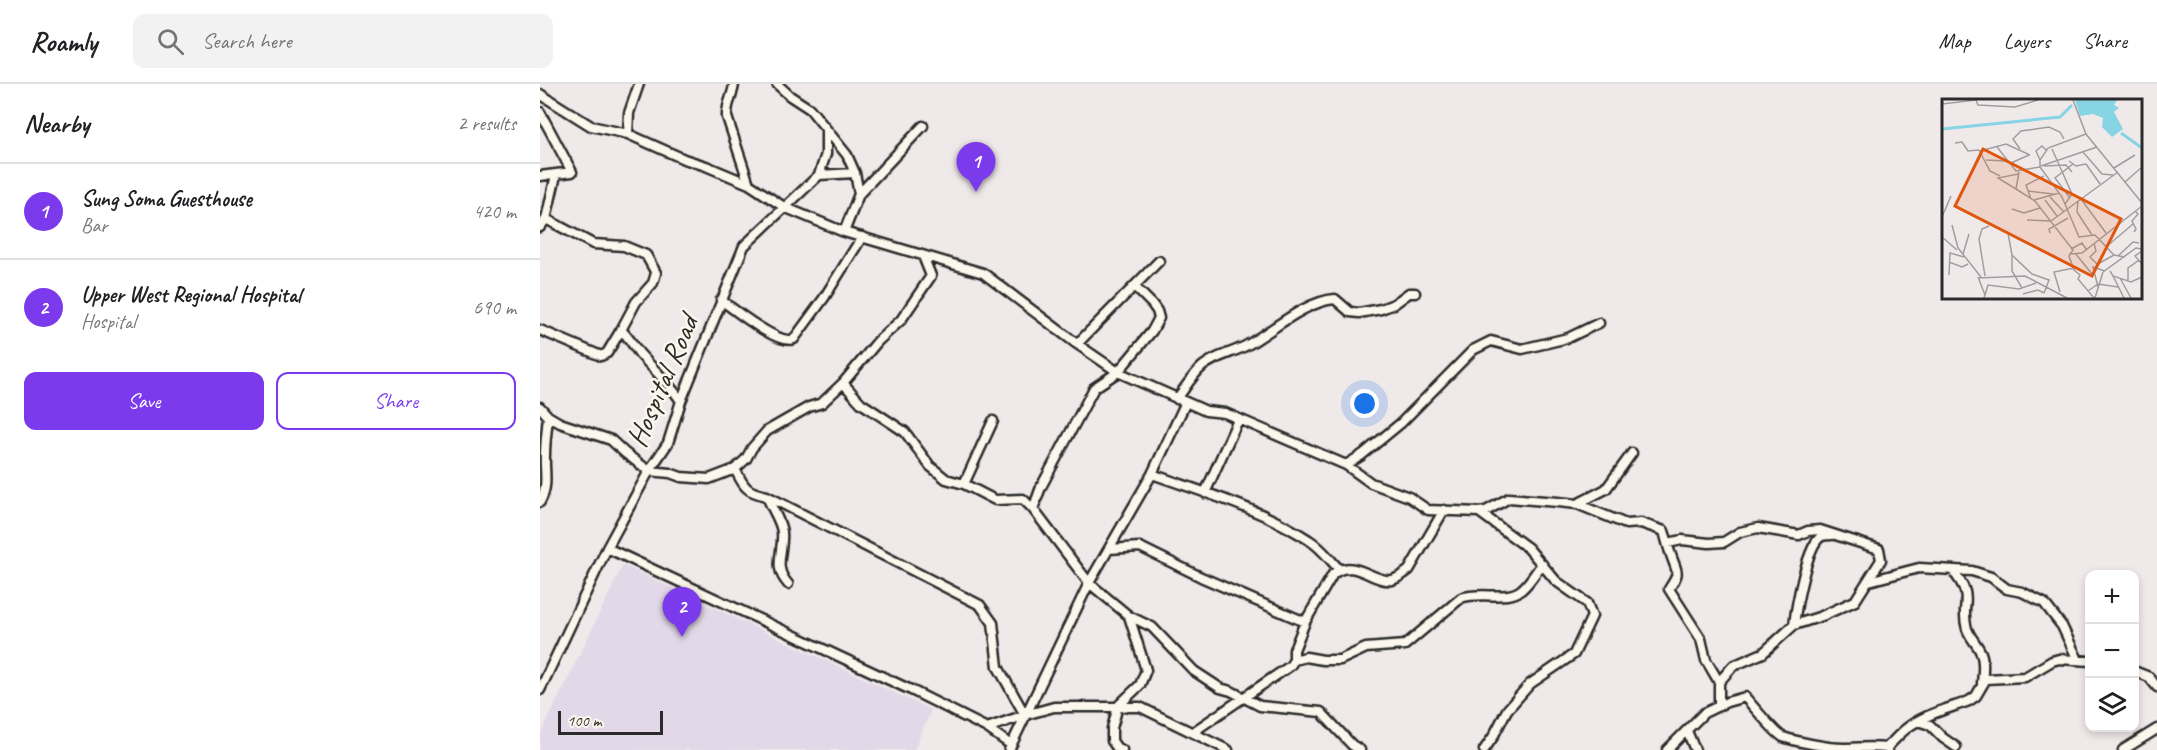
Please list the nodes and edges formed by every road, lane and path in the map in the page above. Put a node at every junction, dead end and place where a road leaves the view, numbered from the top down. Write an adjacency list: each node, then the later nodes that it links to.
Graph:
1 (639, 84): 8 (street)
2 (734, 84): 13 (street)
3 (777, 84): 7 (street)
4 (540, 94): 8 (street)
5 (540, 112): 10 (street)
6 (923, 126): 14 (street)
7 (826, 130): 9 (street); 11 (street)
8 (628, 134): 13 (street)
9 (855, 173): 11 (street); 14 (street)
10 (556, 175): 12 (street); 16 (street)
11 (819, 175): 15 (street, Hospital Road)
12 (540, 176)
13 (748, 184): 15 (street)
14 (859, 194): 18 (street)
15 (784, 207): 18 (street); 24 (street, Hospital Road)
16 (546, 219): 17 (street); 27 (street)
17 (540, 227)
18 (844, 232): 19 (street)
19 (862, 237): 20 (street); 24 (street)
20 (923, 256): 28 (street); 30 (street)
21 (1159, 261): 22 (street)
22 (1134, 286): 28 (street); 29 (street)
23 (1414, 293): 31 (street)
24 (721, 300): 32 (street, Hospital Road)
25 (1599, 323): 38 (street)
26 (540, 330): 27 (street)
27 (621, 330): 32 (street)
28 (1077, 344): 29 (street)
29 (1119, 372): 31 (street); 47 (street)
30 (843, 383): 39 (street); 42 (street)
31 (1181, 400): 35 (street); 41 (street)
32 (681, 401): 40 (street, Hospital Road)
33 (540, 407): 34 (street)
34 (548, 416): 40 (street); 45 (street)
35 (1238, 420): 38 (street); 43 (street)
36 (993, 421): 42 (street)
37 (1632, 453): 46 (street)
38 (1346, 465): 48 (street)
39 (735, 469): 40 (street); 44 (street)
40 (649, 471): 52 (street, Hospital Road)
41 (1152, 474): 43 (street); 53 (street)
42 (964, 484): 47 (street)
43 (1205, 494): 55 (street)
44 (767, 496): 59 (street); 74 (street)
45 (540, 502)
46 (1576, 504): 49 (street); 50 (street)
47 (1033, 509): 58 (street)
48 (1444, 510): 49 (street); 55 (street)
49 (1479, 512): 54 (street)
50 (1665, 531): 51 (street); 67 (street)
51 (1834, 534): 57 (street); 62 (street)
52 (607, 548): 70 (street, Hospital Road); 76 (street)
53 (1109, 549): 58 (street); 61 (street)
54 (1542, 564): 63 (street); 88 (street)
55 (1339, 569): 61 (street)
56 (1952, 570): 57 (street); 64 (street); 68 (street)
57 (1868, 581): 62 (street)
58 (1089, 583): 60 (street); 74 (street)
59 (788, 584)
60 (1129, 616): 71 (street); 72 (street)
61 (1305, 622): 63 (street)
62 (1794, 625): 67 (street)
63 (1294, 660): 71 (street)
64 (2078, 660): 65 (street); 68 (street)
65 (2085, 661)
66 (2139, 673): 69 (street)
67 (1719, 682): 73 (street)
68 (1982, 683): 75 (street)
69 (2157, 687)
70 (540, 690)
71 (1243, 698): 79 (street); 87 (street)
72 (1118, 706): 74 (street); 79 (street); 85 (street)
73 (1719, 706): 78 (street); 83 (street)
74 (1025, 715): 76 (street); 82 (street)
75 (1918, 721): 81 (street); 84 (street)
76 (987, 728): 82 (street)
77 (2157, 729): 92 (street)
78 (1687, 731): 80 (street); 89 (street)
79 (1193, 732): 86 (street)
80 (1691, 740): 90 (street); 91 (street)
81 (1956, 747)
82 (1010, 748)
83 (1833, 749): 84 (street)
84 (1887, 749)
85 (1122, 750)
86 (1228, 750)
87 (1360, 750)
88 (1484, 750)
89 (1667, 750)
90 (1695, 750)
91 (1701, 750)
92 (2123, 750)

